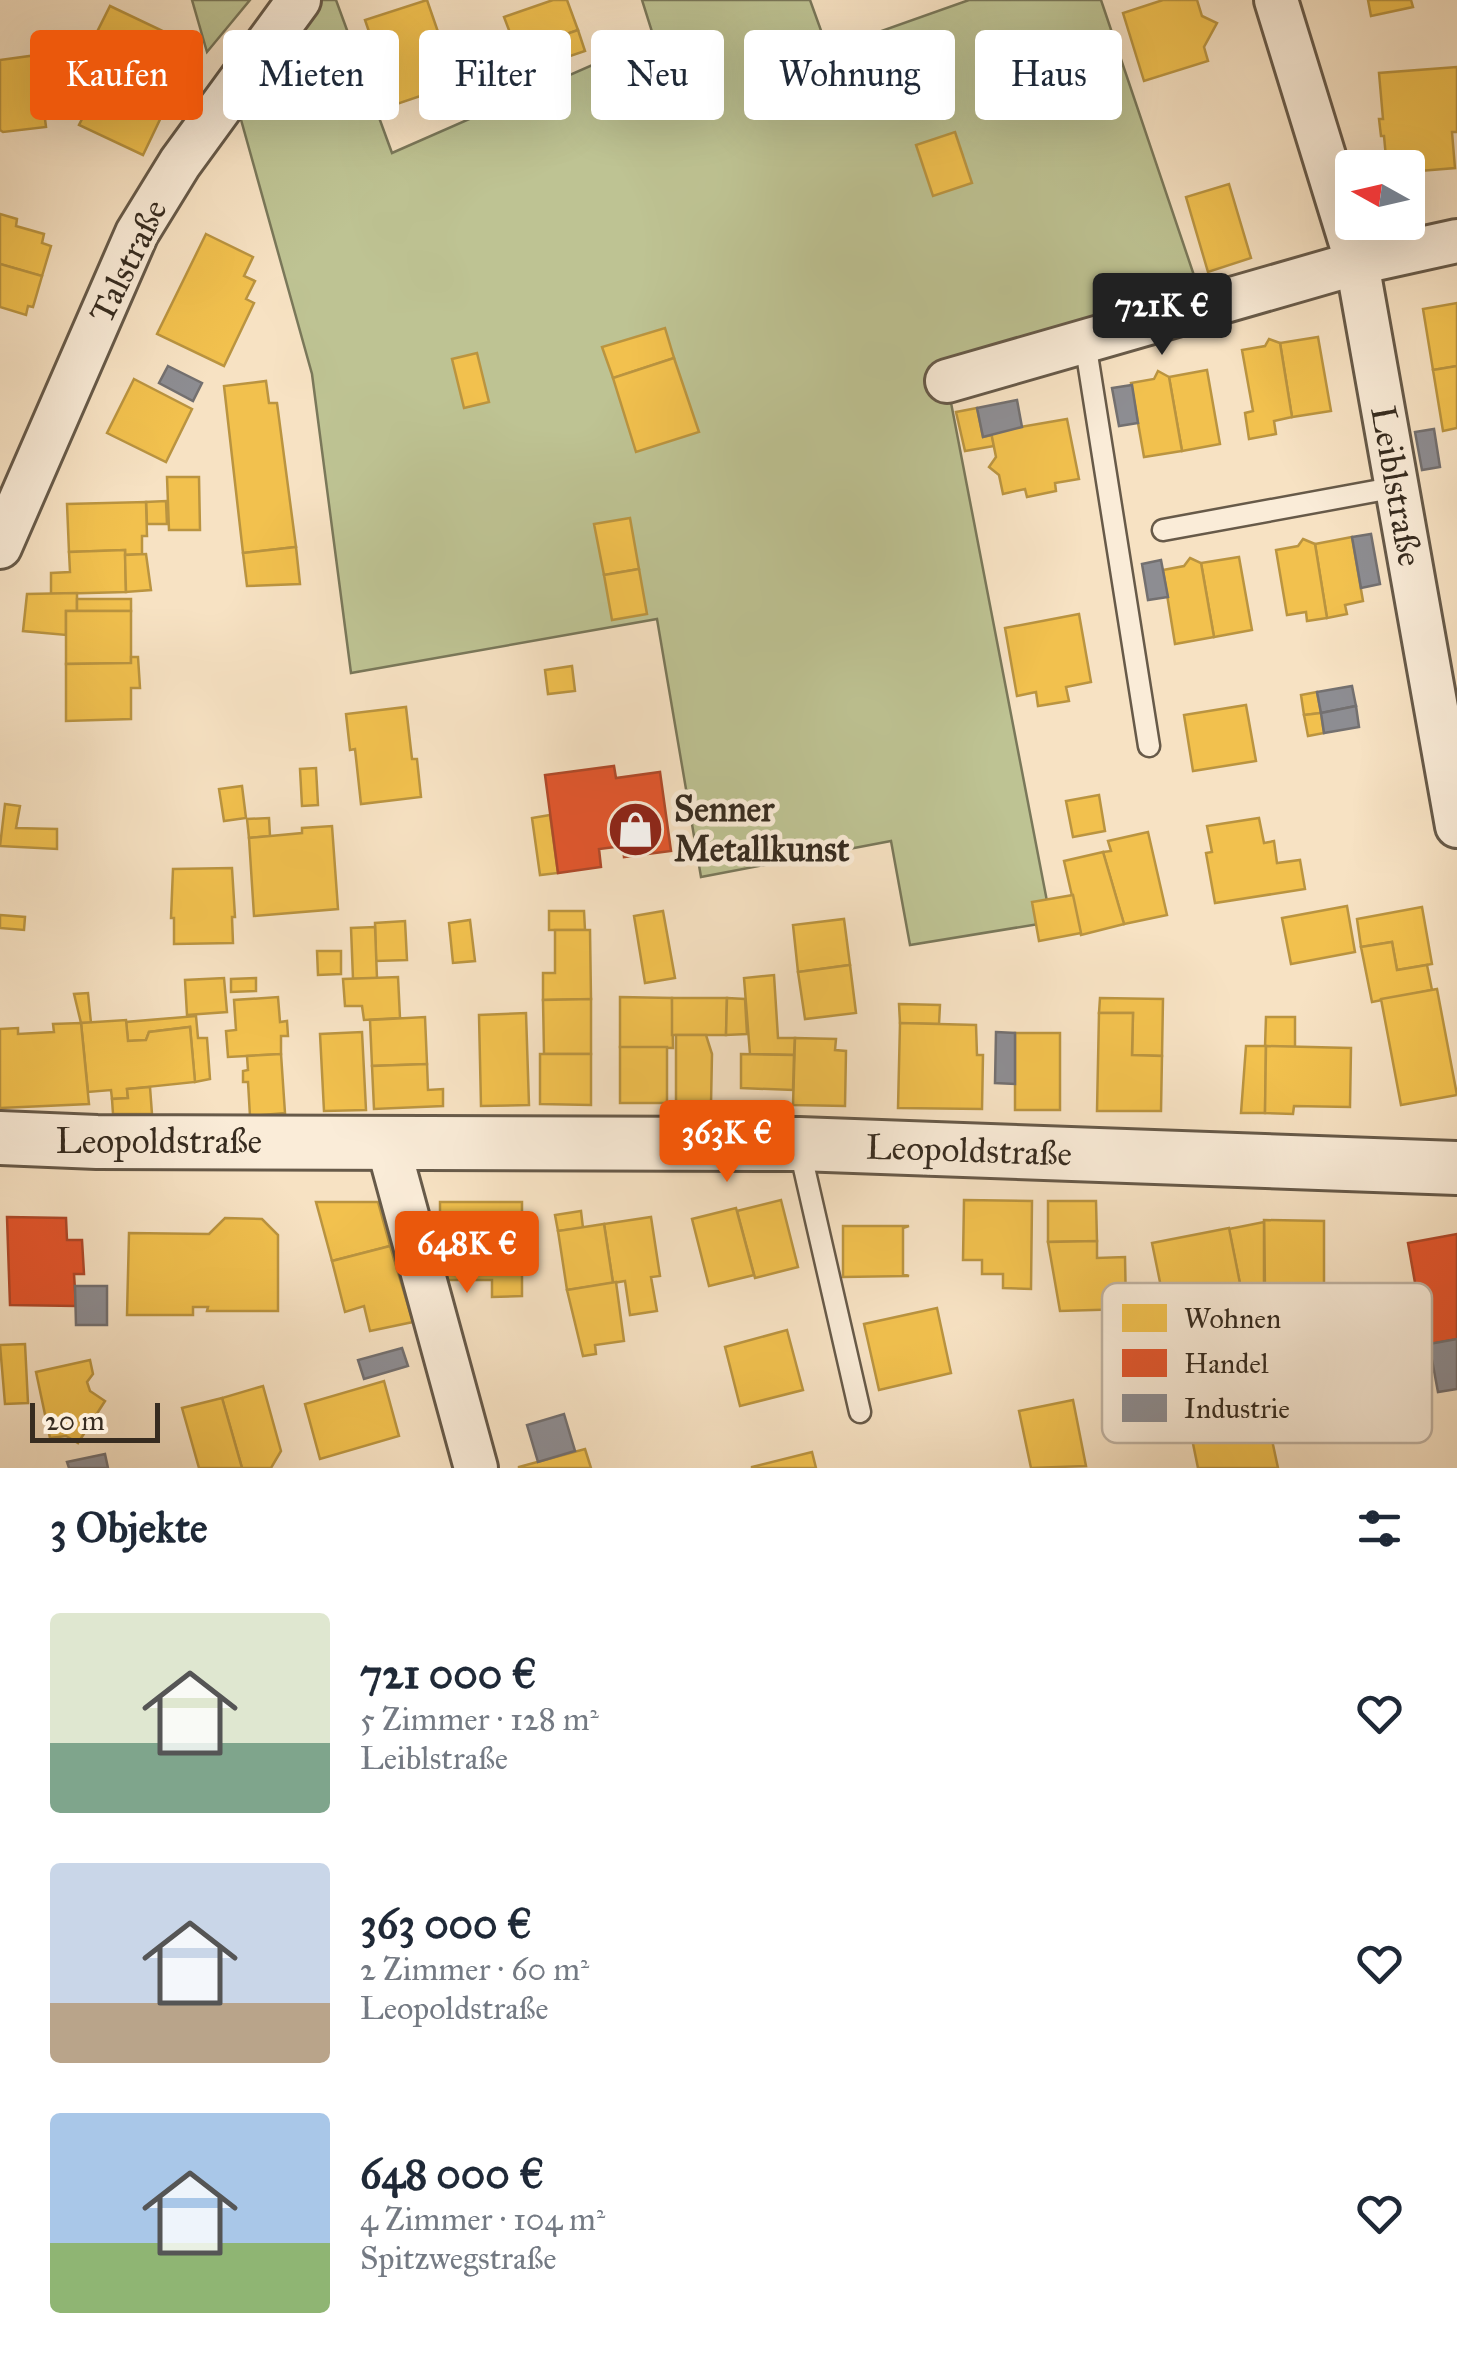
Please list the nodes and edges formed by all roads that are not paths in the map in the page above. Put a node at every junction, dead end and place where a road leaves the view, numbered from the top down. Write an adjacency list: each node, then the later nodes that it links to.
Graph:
1 (299, 0): 9 (street, Talstraße)
2 (1276, 0): 4 (street, Leiblstraße)
3 (1457, 242): 4 (street)
4 (1357, 264): 5 (street); 7 (street, Leiblstraße)
5 (1085, 342): 6 (street); 11 (lane)
6 (947, 381)
7 (1397, 487): 8 (lane); 10 (street, Leiblstraße)
8 (1163, 530)
9 (0, 546)
10 (1445, 681): 12 (street, Leiblstraße)
11 (1150, 746)
12 (1457, 826)
13 (0, 1138): 14 (street, Leopoldstraße)
14 (388, 1142): 15 (street, Leopoldstraße); 18 (street)
15 (799, 1144): 16 (street, Leopoldstraße); 17 (lane)
16 (1457, 1168)
17 (860, 1412)
18 (476, 1468)

